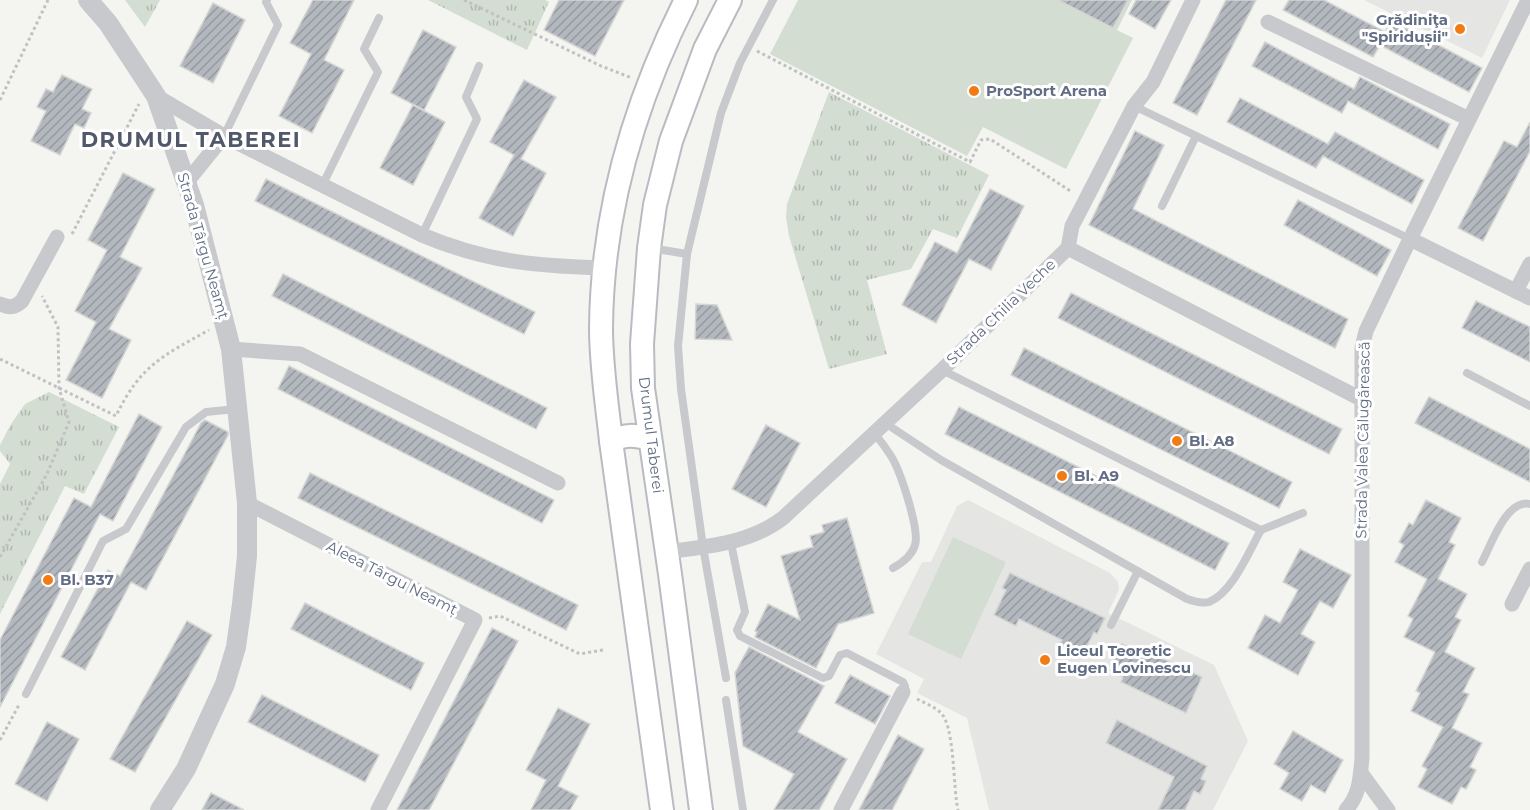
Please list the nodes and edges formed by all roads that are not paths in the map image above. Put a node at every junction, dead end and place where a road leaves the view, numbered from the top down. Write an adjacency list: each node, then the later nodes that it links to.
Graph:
1 (88, 0): 11 (street, Strada Târgu Neamț)
2 (267, 0): 14 (lane)
3 (686, 0): 26 (main road)
4 (730, 0): 22 (main road, Drumul Taberei)
5 (774, 0): 24 (lane)
6 (1193, 0): 12 (street)
7 (1528, 0): 13 (street, Strada Valea Călugărească)
8 (379, 18): 17 (lane)
9 (1268, 22): 13 (street)
10 (479, 66): 19 (lane)
11 (153, 90): 14 (street); 16 (street, Strada Târgu Neamț)
12 (1134, 106): 15 (lane); 23 (street)
13 (1469, 119): 21 (street, Strada Valea Călugărească)
14 (224, 136): 16 (street); 17 (street)
15 (1197, 136): 18 (lane); 21 (lane)
16 (186, 183): 29 (street, Strada Târgu Neamț)
17 (322, 186): 19 (street)
18 (1162, 206)
19 (422, 235): 26 (street)
20 (62, 239): 28 (street)
21 (1410, 239): 27 (street); 34 (street, Strada Valea Călugărească)
22 (649, 248): 24 (lane); 32 (main road, Drumul Taberei)
23 (1068, 248): 30 (street, Strada Chilia Veche); 34 (street, Strada Chilia Veche)
24 (687, 254): 46 (lane)
25 (1530, 264): 27 (street)
26 (604, 268): 33 (main road)
27 (1523, 295)
28 (0, 304)
29 (231, 349): 36 (street, Strada Târgu Neamț); 40 (street)
30 (942, 370): 37 (street, Strada Chilia Veche); 44 (lane)
31 (1467, 373): 35 (lane)
32 (643, 388): 33 (main road); 38 (main road, Drumul Taberei)
33 (605, 390): 39 (main road)
34 (1361, 399): 58 (street, Strada Valea Călugărească)
35 (1530, 406)
36 (237, 409): 41 (street, Strada Târgu Neamț); 56 (lane)
37 (880, 428): 45 (street, Strada Chilia Veche); 49 (lane); 51 (lane)
38 (650, 439): 39 (main road); 47 (main road, Drumul Taberei)
39 (611, 441): 61 (main road)
40 (558, 483)
41 (247, 503): 59 (street, Strada Târgu Neamț); 60 (street, Aleea Târgu Neamț)
42 (1530, 504): 48 (lane)
43 (1303, 513): 44 (lane)
44 (1261, 530): 51 (lane)
45 (730, 543): 46 (street, Strada Chilia Veche); 55 (lane)
46 (703, 547): 47 (street, Strada Chilia Veche); 54 (lane)
47 (667, 552): 62 (main road, Drumul Taberei)
48 (1482, 562)
49 (893, 568)
50 (1530, 569): 52 (street)
51 (1138, 571): 53 (lane)
52 (1512, 604)
53 (1111, 625)
54 (726, 678)
55 (903, 692): 64 (street)
56 (26, 694)
57 (726, 700): 63 (lane)
58 (1361, 773): 65 (street, Strada Valea Călugărească); 66 (street)
59 (160, 810)
60 (378, 810)
61 (662, 810)
62 (700, 810)
63 (743, 810)
64 (841, 810)
65 (1346, 810)
66 (1388, 810)

